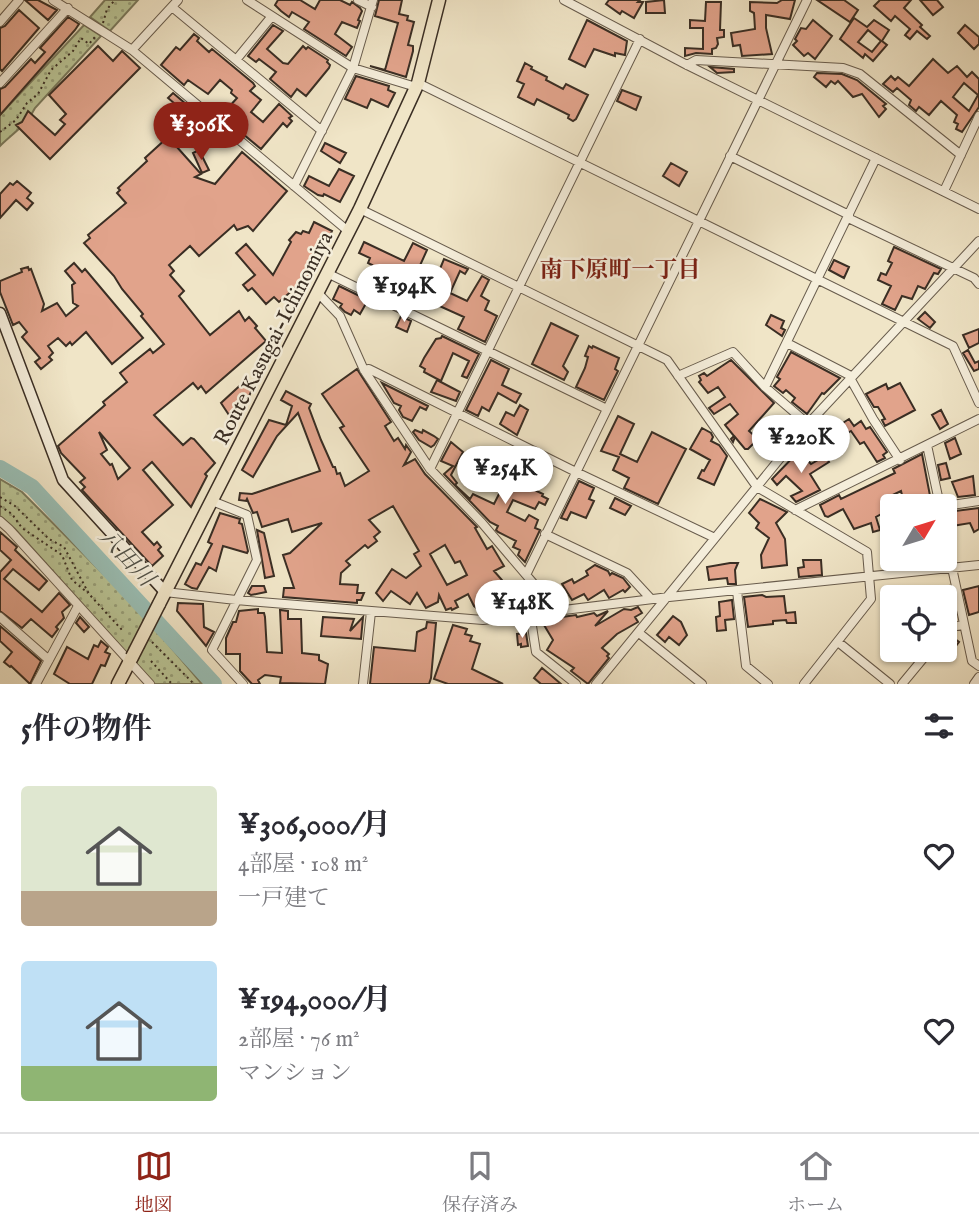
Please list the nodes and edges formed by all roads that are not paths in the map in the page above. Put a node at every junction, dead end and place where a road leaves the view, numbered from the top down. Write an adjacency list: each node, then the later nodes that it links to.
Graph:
1 (19, 0): 12 (street)
2 (53, 0): 9 (street)
3 (247, 0): 11 (street)
4 (358, 0): 10 (street)
5 (439, 0): 20 (main road, Route Kasugai-Ichinomiya)
6 (564, 0): 13 (street)
7 (807, 0): 16 (street)
8 (175, 3): 14 (street); 15 (street)
9 (66, 4): 14 (street); 19 (street)
10 (372, 4): 18 (street)
11 (272, 16): 15 (street); 18 (street)
12 (0, 22)
13 (640, 39): 17 (street); 28 (street)
14 (132, 50): 29 (street)
15 (236, 60): 23 (street)
16 (775, 64): 17 (street); 21 (street); 25 (street)
17 (687, 65): 21 (street)
18 (353, 68): 20 (street); 23 (street)
19 (0, 83)
20 (417, 85): 28 (street); 31 (main road, Route Kasugai-Ichinomiya)
21 (757, 99): 26 (street); 27 (street)
22 (979, 116): 24 (street)
23 (322, 131): 29 (street)
24 (975, 134): 25 (street)
25 (961, 155): 30 (street)
26 (730, 156): 33 (street); 34 (street)
27 (876, 158): 30 (street); 33 (street)
28 (578, 163): 34 (street); 41 (street)
29 (294, 186): 35 (street)
30 (944, 191): 32 (street)
31 (360, 209): 35 (main road, Route Kasugai-Ichinomiya); 41 (street)
32 (979, 209)
33 (849, 216): 37 (street); 39 (street)
34 (698, 221): 39 (street); 46 (street)
35 (348, 231): 38 (main road, Route Kasugai-Ichinomiya)
36 (979, 241): 37 (street)
37 (953, 269): 40 (street); 44 (street)
38 (327, 273): 42 (main road, Route Kasugai-Ichinomiya); 47 (street)
39 (818, 280): 44 (street); 45 (street)
40 (979, 284)
41 (518, 287): 46 (street); 47 (street)
42 (318, 293): 48 (street); 63 (main road, Route Kasugai-Ichinomiya)
43 (0, 313): 77 (street)
44 (902, 321): 50 (street); 52 (street)
45 (787, 343): 50 (street); 51 (street)
46 (638, 345): 49 (street); 53 (street)
47 (487, 351): 53 (street); 54 (street)
48 (364, 370): 54 (street); 59 (street)
49 (678, 376): 51 (street); 61 (street)
50 (851, 377): 56 (street); 58 (street)
51 (765, 387): 56 (street)
52 (979, 402)
53 (607, 409): 60 (street)
54 (457, 412): 59 (street); 60 (street)
55 (979, 419): 57 (street)
56 (808, 424): 61 (street)
57 (927, 445): 58 (street); 62 (street)
58 (900, 460): 66 (street)
59 (430, 469): 74 (street)
60 (576, 472): 68 (street); 69 (street)
61 (757, 487): 66 (street); 69 (street)
62 (939, 494)
63 (212, 501): 77 (main road, Route Kasugai-Ichinomiya); 80 (street)
64 (979, 501): 65 (street)
65 (957, 504)
66 (795, 510): 75 (street)
67 (0, 521): 81 (street)
68 (545, 534): 74 (street); 79 (street)
69 (715, 538): 78 (street)
70 (979, 565): 71 (street)
71 (957, 567)
72 (921, 571): 75 (street)
73 (952, 571): 86 (street)
74 (527, 573): 82 (street)
75 (871, 576): 76 (street); 89 (street)
76 (737, 590): 78 (street); 103 (street)
77 (165, 592): 80 (street); 90 (main road, Route Kasugai-Ichinomiya, bridge)
78 (669, 597): 79 (street); 88 (street)
79 (651, 599): 82 (street)
80 (236, 600): 83 (street); 98 (street)
81 (78, 606): 90 (street); 91 (street)
82 (556, 610): 84 (street)
83 (371, 612): 84 (street); 99 (street)
84 (530, 612): 100 (street)
85 (0, 617): 91 (street)
86 (964, 625): 87 (street); 93 (street)
87 (957, 626)
88 (639, 633): 101 (street); 102 (street)
89 (838, 642): 104 (street); 105 (street)
90 (131, 659): 96 (main road, Route Kasugai-Ichinomiya); 97 (street)
91 (49, 660): 95 (street)
92 (920, 662): 106 (street)
93 (979, 666)
94 (979, 677): 107 (street)
95 (36, 684)
96 (118, 684)
97 (150, 684)
98 (243, 684)
99 (363, 684)
100 (576, 684)
101 (596, 684)
102 (702, 684)
103 (768, 684)
104 (804, 684)
105 (890, 684)
106 (902, 684)
107 (974, 684)

